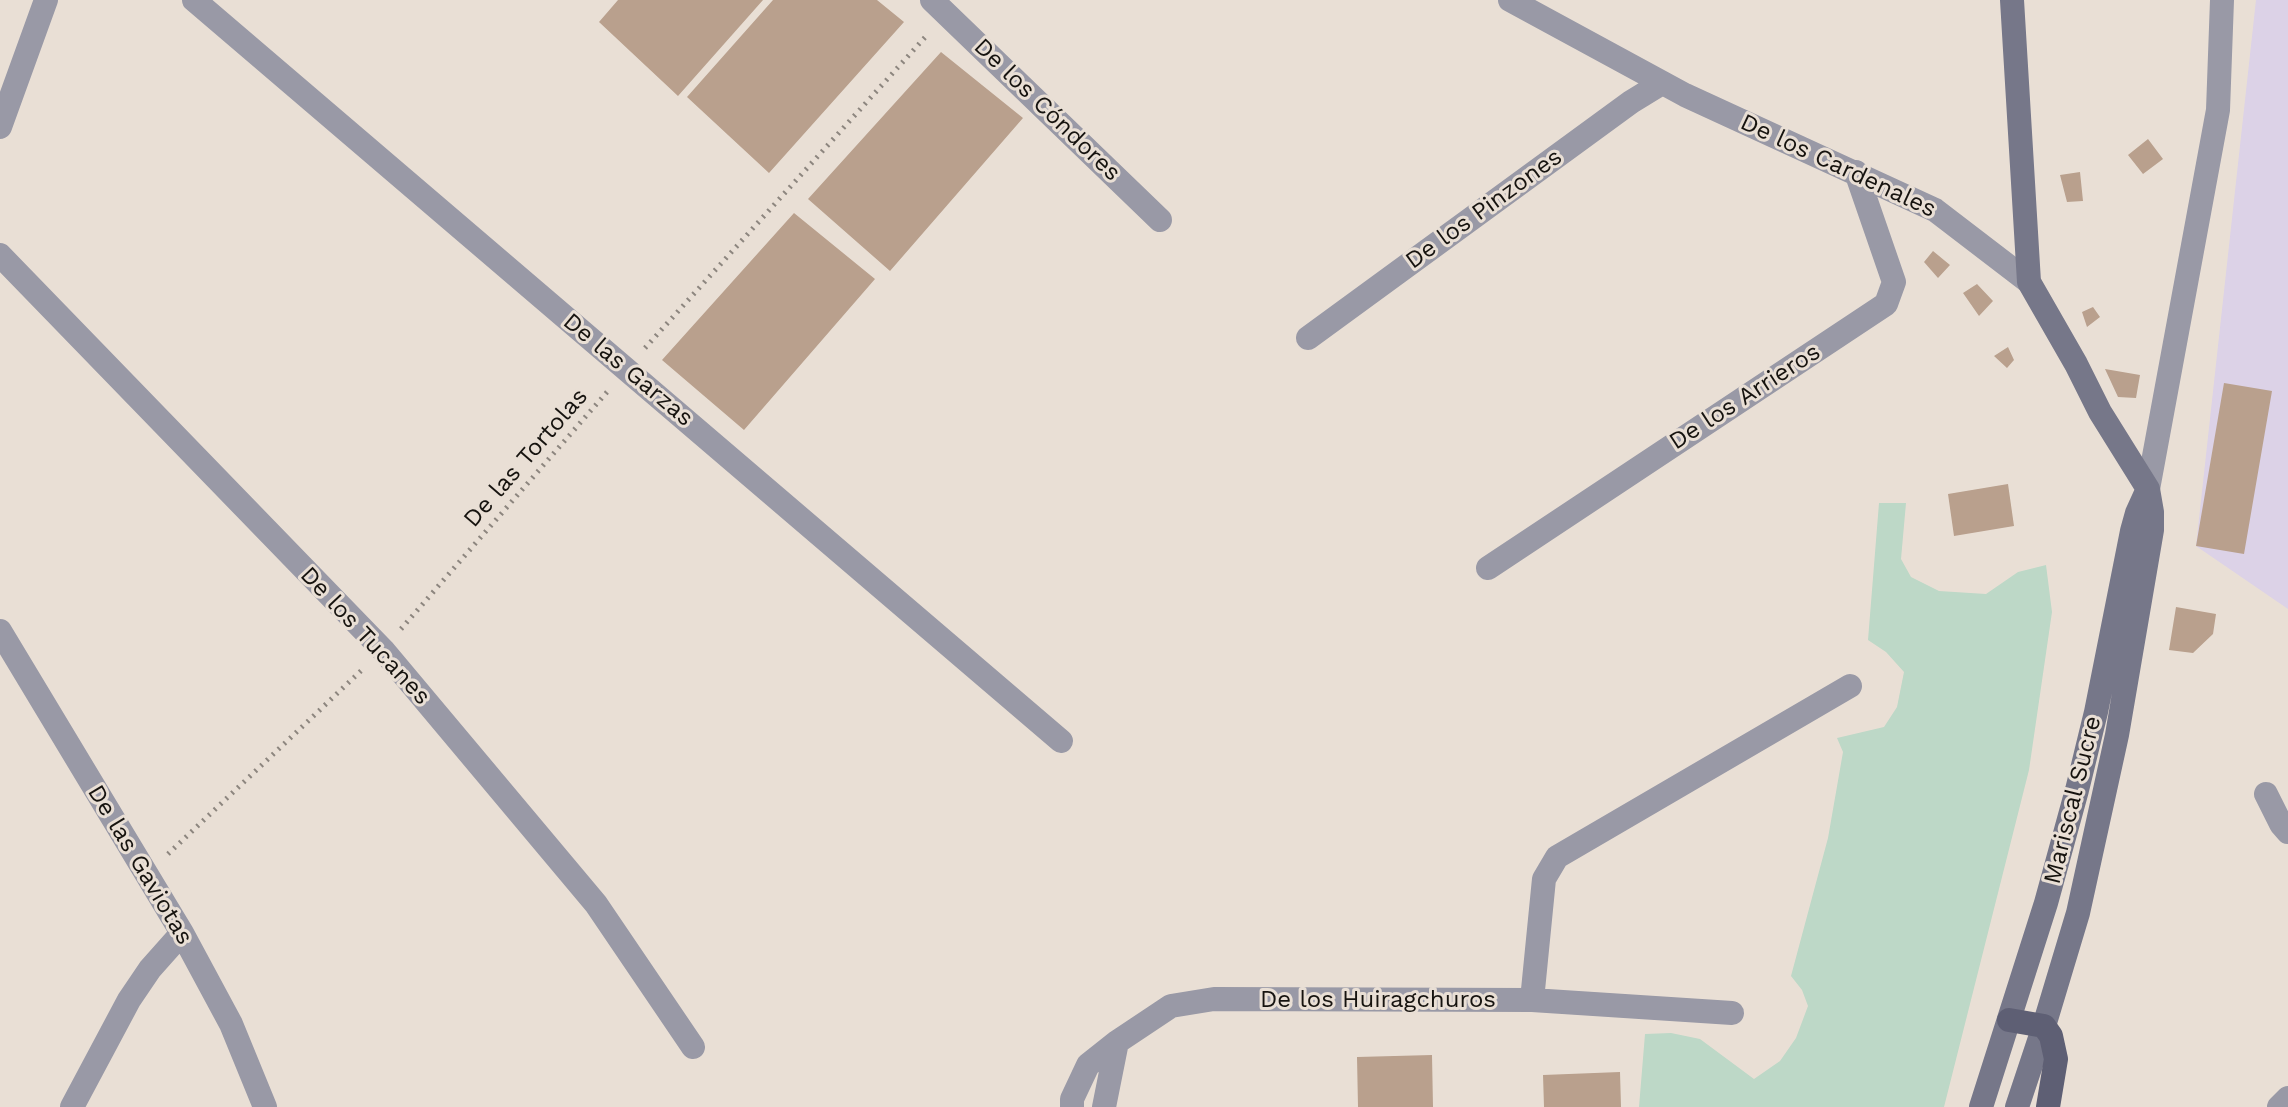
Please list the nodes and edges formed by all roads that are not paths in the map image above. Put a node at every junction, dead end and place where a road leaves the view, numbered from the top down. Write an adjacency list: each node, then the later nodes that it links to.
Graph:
1 (46, 0): 8 (street)
2 (194, 0): 18 (street, De las Garzas)
3 (1510, 0): 7 (street, De los Cardenales)
4 (2012, 0): 12 (street)
5 (2222, 0): 14 (street, Mariscal Sucre)
6 (940, 6): 10 (street, De los Cóndores)
7 (1662, 83): 9 (street, De los Cardenales); 13 (street, De los Pinzones)
8 (0, 127)
9 (1856, 172): 12 (street, De los Cardenales); 15 (street, De los Arrieros)
10 (1160, 220)
11 (0, 255): 27 (street, De los Tucanes)
12 (2029, 282): 14 (street, De los Cardenales)
13 (1308, 338)
14 (2148, 489): 24 (street, Mariscal Sucre); 25 (street, Mariscal Sucre)
15 (1488, 568)
16 (0, 631): 21 (street, De las Gaviotas)
17 (1850, 686): 22 (street)
18 (1061, 741)
19 (2266, 794): 20 (street)
20 (2288, 832)
21 (182, 933): 29 (street); 30 (street, De las Gaviotas)
22 (1532, 1000): 23 (street, De los Huiragchuros); 26 (street, De los Huiragchuros)
23 (1732, 1013)
24 (2009, 1020): 25 (main road); 33 (street, Mariscal Sucre)
25 (2044, 1026): 34 (street, Mariscal Sucre); 35 (main road)
26 (1117, 1042): 31 (street, De los Huiragchuros); 32 (street)
27 (693, 1047)
28 (2288, 1098): 36 (street)
29 (72, 1107)
30 (265, 1107)
31 (1072, 1107)
32 (1104, 1107)
33 (1981, 1107)
34 (2017, 1107)
35 (2048, 1107)
36 (2279, 1107)

